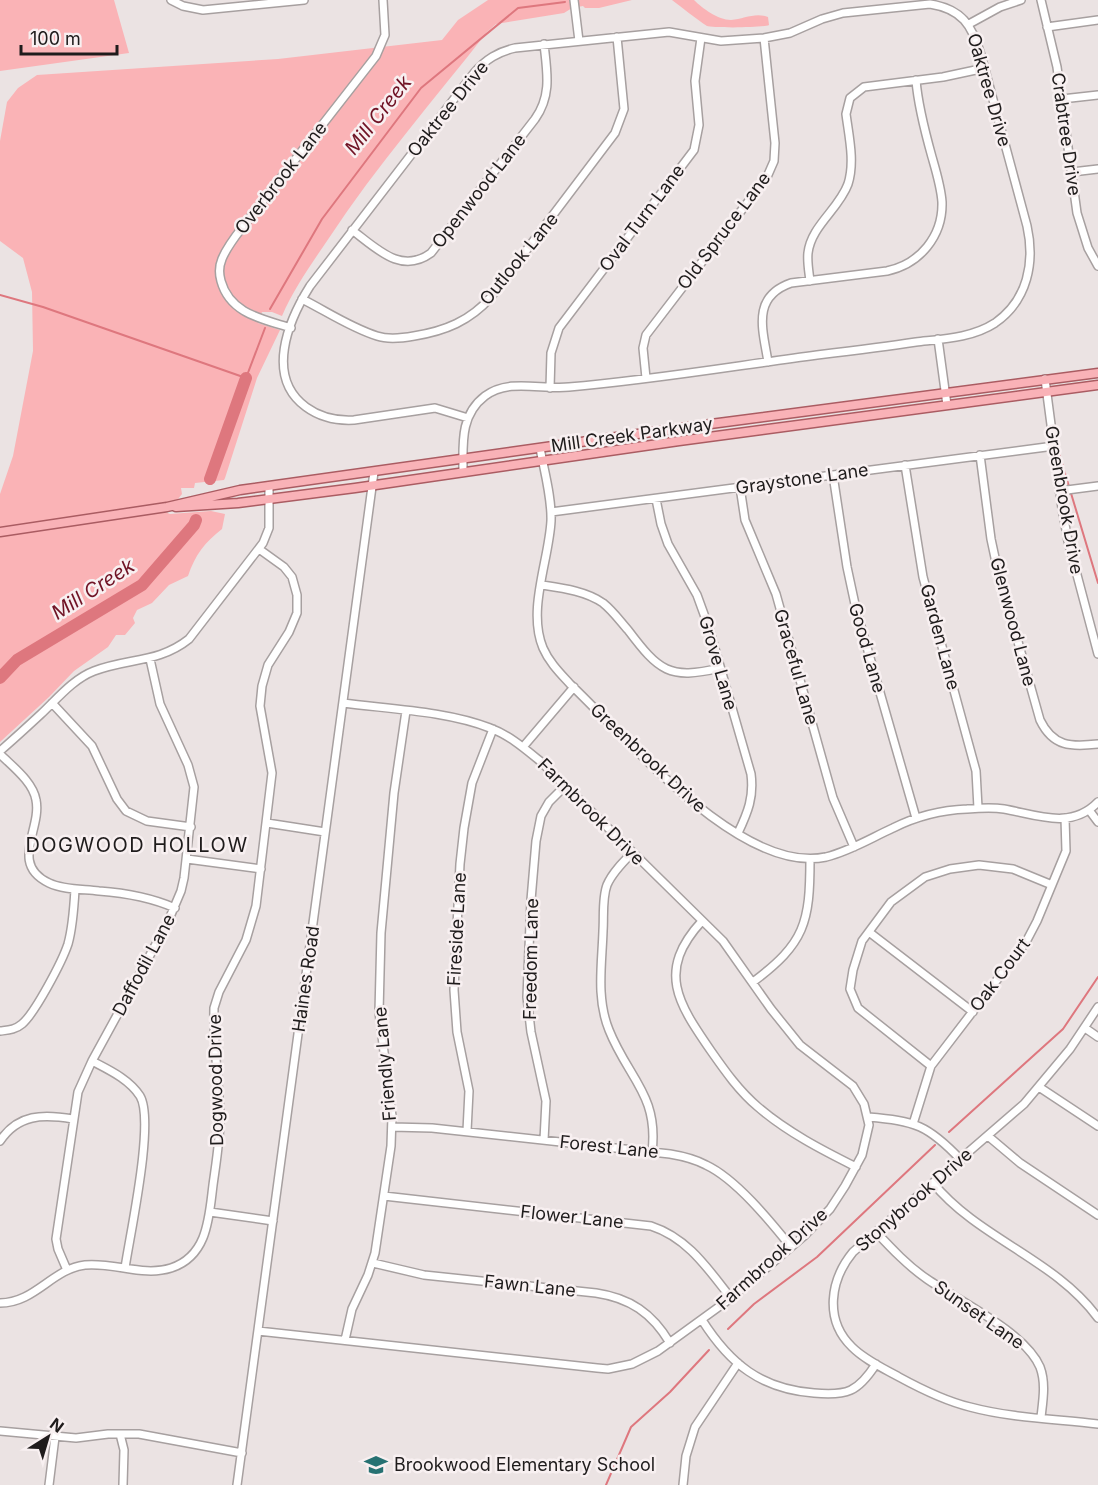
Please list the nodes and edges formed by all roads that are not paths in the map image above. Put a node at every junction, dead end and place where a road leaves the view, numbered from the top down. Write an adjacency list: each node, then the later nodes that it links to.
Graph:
1 (171, 0): 2 (street)
2 (304, 0)
3 (383, 0): 25 (street, Overbrook Lane)
4 (574, 0): 13 (street)
5 (1021, 0): 8 (street)
6 (1041, 0): 9 (street, Crabtree Drive)
7 (1098, 21): 9 (street)
8 (969, 24): 12 (street, Oaktree Drive); 15 (street, Oaktree Drive)
9 (1047, 27): 18 (street, Crabtree Drive)
10 (617, 37): 11 (street, Oaktree Drive); 13 (street, Oaktree Drive); 24 (street, Outlook Lane)
11 (701, 38): 12 (street, Oaktree Drive); 32 (street, Oval Turn Lane)
12 (765, 38): 29 (street, Old Spruce Lane)
13 (579, 41): 14 (street, Oaktree Drive)
14 (544, 44): 21 (street, Oaktree Drive); 21 (street, Openwood Lane)
15 (984, 68): 16 (street); 26 (street, Oaktree Drive)
16 (916, 80): 23 (street); 23 (street)
17 (1098, 95): 18 (street)
18 (1062, 99): 20 (street, Crabtree Drive)
19 (1098, 169): 20 (street)
20 (1072, 172): 22 (street, Crabtree Drive)
21 (352, 230): 24 (street, Oaktree Drive)
22 (1098, 266)
23 (810, 281): 27 (street)
24 (302, 299): 25 (street, Oaktree Drive)
25 (291, 328): 36 (street, Oaktree Drive)
26 (938, 339): 27 (street, Oaktree Drive); 34 (street)
27 (768, 362): 29 (street, Oaktree Drive)
28 (1098, 373): 30 (main road, Mill Creek Parkway)
29 (646, 378): 32 (street, Oaktree Drive)
30 (1045, 380): 33 (street, Greenbrook Drive); 34 (main road, Mill Creek Parkway)
31 (1098, 385): 33 (main road, Mill Creek Parkway)
32 (550, 388): 36 (street, Oaktree Drive)
33 (1047, 392): 35 (main road, Mill Creek Parkway); 37 (street, Greenbrook Drive)
34 (945, 393): 35 (street); 38 (main road, Mill Creek Parkway)
35 (947, 405): 41 (main road, Mill Creek Parkway)
36 (468, 418): 40 (street)
37 (1054, 446): 39 (street, Graystone Lane); 50 (street, Greenbrook Drive)
38 (540, 448): 40 (main road, Mill Creek Parkway); 41 (street, Greenbrook Drive)
39 (980, 455): 42 (street, Graystone Lane); 66 (street, Glenwood Lane)
40 (463, 459): 43 (street); 44 (main road, Mill Creek Parkway)
41 (542, 460): 43 (main road, Mill Creek Parkway); 54 (street, Greenbrook Drive)
42 (905, 465): 45 (street, Graystone Lane); 71 (street, Garden Lane)
43 (463, 471): 46 (main road, Mill Creek Parkway)
44 (374, 472): 46 (street, Haines Road); 47 (main road, Mill Creek Parkway)
45 (833, 474): 49 (street, Graystone Lane); 73 (street, Good Lane)
46 (372, 485): 52 (main road, Mill Creek Parkway); 63 (street, Haines Road)
47 (269, 486): 52 (street); 53 (main road, Mill Creek Parkway)
48 (1098, 486): 50 (street)
49 (740, 487): 51 (street, Graystone Lane); 80 (street, Graceful Lane)
50 (1059, 491): 58 (street, Greenbrook Drive)
51 (656, 498): 54 (street, Graystone Lane); 60 (street, Grove Lane)
52 (270, 499): 53 (main road, Mill Creek Parkway); 56 (street)
53 (167, 507): 55 (main road, Mill Creek Parkway)
54 (551, 513): 57 (street, Greenbrook Drive)
55 (0, 532)
56 (259, 549): 59 (street); 76 (street, Dogwood Drive)
57 (542, 585): 60 (street); 61 (street, Greenbrook Drive)
58 (1098, 654)
59 (150, 659): 62 (street); 77 (street, Daffodil Lane)
60 (720, 668): 79 (street, Grove Lane)
61 (574, 687): 67 (street); 79 (street, Greenbrook Drive)
62 (52, 703): 68 (street); 77 (street)
63 (343, 703): 64 (street, Farmbrook Drive); 78 (street, Haines Road)
64 (406, 711): 65 (street, Farmbrook Drive); 103 (street, Friendly Lane)
65 (493, 729): 67 (street, Farmbrook Drive); 104 (street, Fireside Lane)
66 (1098, 744)
67 (523, 747): 69 (street, Farmbrook Drive)
68 (0, 753): 86 (street)
69 (565, 786): 81 (street, Farmbrook Drive); 106 (street, Freedom Lane)
70 (1098, 802): 72 (street, Greenbrook Drive)
71 (978, 808): 73 (street, Greenbrook Drive); 74 (street, Greenbrook Drive)
72 (1089, 810): 74 (street, Greenbrook Drive); 75 (street)
73 (916, 818): 80 (street, Greenbrook Drive)
74 (1065, 818): 85 (street, Oak Court)
75 (1098, 822)
76 (267, 823): 78 (street); 84 (street, Dogwood Drive)
77 (191, 827): 82 (street, Daffodil Lane)
78 (325, 832): 115 (street, Haines Road)
79 (738, 833): 83 (street, Greenbrook Drive)
80 (854, 847): 83 (street, Greenbrook Drive)
81 (632, 853): 88 (street, Farmbrook Drive); 108 (street)
82 (187, 859): 84 (street); 87 (street, Daffodil Lane)
83 (810, 859): 90 (street)
84 (261, 869): 113 (street, Dogwood Drive)
85 (1053, 885): 89 (street); 92 (street, Oak Court)
86 (75, 889): 87 (street); 94 (street)
87 (175, 908): 96 (street, Daffodil Lane)
88 (702, 921): 90 (street, Farmbrook Drive); 110 (street)
89 (868, 932): 92 (street); 97 (street)
90 (753, 982): 99 (street, Farmbrook Drive)
91 (1098, 1007): 93 (street, Stonybrook Drive)
92 (973, 1012): 97 (street, Oak Court)
93 (1085, 1028): 95 (street); 98 (street, Stonybrook Drive)
94 (0, 1031)
95 (1098, 1037)
96 (92, 1061): 100 (street, Daffodil Lane); 119 (street)
97 (931, 1066): 101 (street, Oak Court)
98 (1039, 1087): 102 (street); 105 (street, Stonybrook Drive)
99 (868, 1117): 101 (street); 110 (street, Farmbrook Drive)
100 (73, 1119): 107 (street); 120 (street, Daffodil Lane)
101 (913, 1124): 109 (street)
102 (1098, 1126)
103 (392, 1127): 104 (street, Forest Lane); 112 (street, Friendly Lane)
104 (467, 1131): 106 (street, Forest Lane)
105 (988, 1136): 109 (street, Stonybrook Drive); 114 (street)
106 (544, 1140): 108 (street, Forest Lane)
107 (0, 1141)
108 (652, 1152): 117 (street, Forest Lane)
109 (961, 1160): 111 (street, Stonybrook Drive)
110 (856, 1167): 117 (street, Farmbrook Drive)
111 (933, 1183): 116 (street, Stonybrook Drive); 123 (street)
112 (384, 1196): 118 (street, Friendly Lane); 121 (street, Flower Lane)
113 (210, 1212): 115 (street); 119 (street, Dogwood Drive)
114 (1098, 1215)
115 (273, 1221): 125 (street, Haines Road)
116 (876, 1232): 129 (street, Stonybrook Drive); 130 (street, Sunset Lane)
117 (791, 1247): 121 (street, Farmbrook Drive)
118 (372, 1263): 126 (street, Friendly Lane); 127 (street, Fawn Lane)
119 (125, 1268): 120 (street, Dogwood Drive)
120 (67, 1270): 122 (street, Dogwood Drive)
121 (731, 1298): 124 (street, Farmbrook Drive)
122 (0, 1303)
123 (1098, 1318)
124 (702, 1320): 127 (street, Farmbrook Drive); 128 (street)
125 (258, 1331): 126 (street, Farmbrook Drive); 135 (street, Haines Road)
126 (345, 1340): 127 (street, Farmbrook Drive)
127 (670, 1343)
128 (738, 1363): 129 (street); 139 (street)
129 (876, 1364): 130 (street, Stonybrook Drive)
130 (1041, 1417): 131 (street, Stonybrook Drive)
131 (1098, 1424)
132 (0, 1431): 134 (street)
133 (120, 1434): 134 (street); 135 (street); 137 (street)
134 (55, 1437): 136 (street)
135 (242, 1453): 138 (street, Haines Road)
136 (49, 1485)
137 (123, 1485)
138 (237, 1485)
139 (683, 1485)

